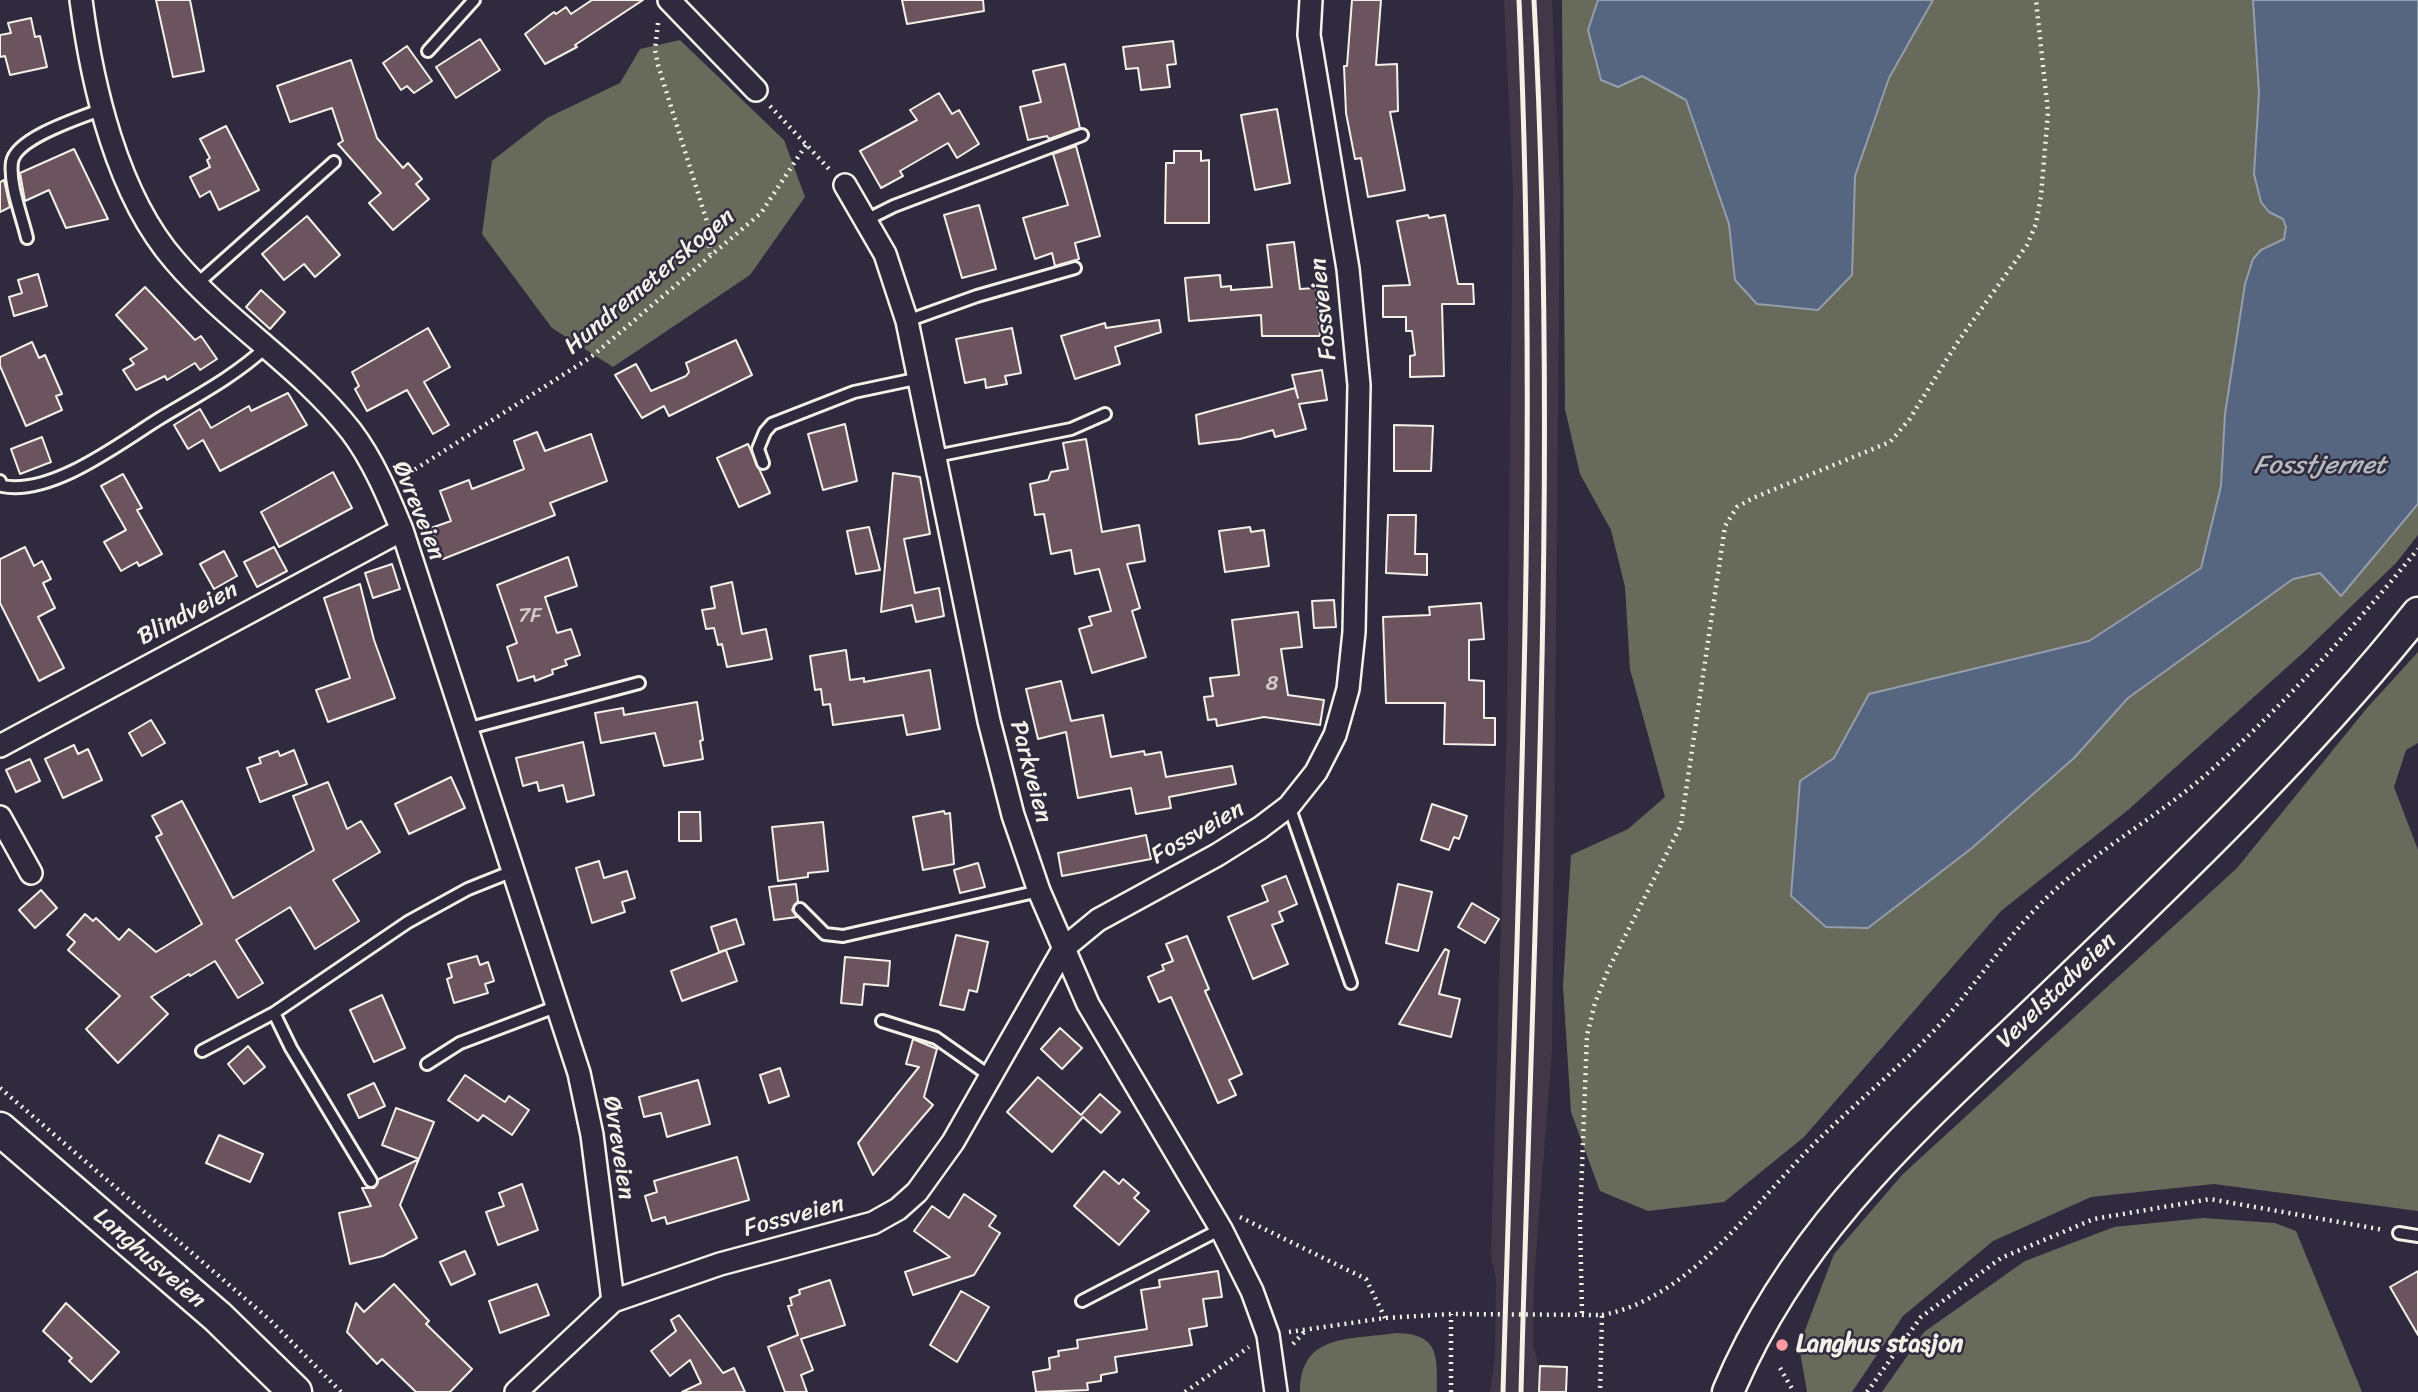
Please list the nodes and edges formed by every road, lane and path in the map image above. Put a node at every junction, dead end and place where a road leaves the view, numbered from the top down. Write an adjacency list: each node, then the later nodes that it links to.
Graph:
1 (81, 0): 8 (street, Øvreveien)
2 (474, 0): 6 (lane)
3 (1311, 0): 32 (street, Fossveien)
4 (2036, 0): 54 (path)
5 (669, 1): 7 (street); 15 (path)
6 (428, 51)
7 (756, 90): 10 (path)
8 (100, 110): 14 (lane); 17 (street, Øvreveien)
9 (1082, 135): 13 (lane)
10 (806, 145): 12 (path); 15 (path, Hundremeterskogen)
11 (334, 162): 17 (lane)
12 (845, 185): 13 (street, Parkveien)
13 (866, 220): 18 (street, Parkveien)
14 (27, 238)
15 (710, 254): 25 (path, Hundremeterskogen)
16 (1075, 268): 18 (lane)
17 (198, 283): 19 (street, Øvreveien)
18 (907, 321): 20 (street, Parkveien)
19 (265, 348): 24 (lane); 25 (street, Øvreveien)
20 (920, 378): 22 (street, Parkveien); 23 (lane)
21 (1105, 414): 22 (lane)
22 (936, 456): 36 (street, Parkveien)
23 (763, 463)
24 (0, 481)
25 (385, 488): 26 (street, Øvreveien)
26 (402, 530): 30 (street, Øvreveien); 31 (street, Blindveien)
27 (2418, 549): 56 (path)
28 (2418, 613): 70 (main road, Vevelstadveien)
29 (639, 683): 30 (lane)
30 (466, 729): 34 (street, Øvreveien)
31 (0, 746)
32 (1289, 806): 38 (street, Fossveien); 39 (lane)
33 (0, 817): 35 (street)
34 (513, 871): 40 (street, Øvreveien); 41 (lane)
35 (31, 873)
36 (1039, 891): 37 (lane); 38 (street, Parkveien)
37 (800, 909)
38 (1064, 948): 45 (street, Fossveien); 48 (street, Parkveien)
39 (1351, 983)
40 (558, 1006): 44 (lane); 52 (street, Øvreveien)
41 (274, 1013): 43 (lane); 47 (lane)
42 (882, 1021): 45 (lane)
43 (202, 1051)
44 (427, 1064)
45 (990, 1076): 52 (street, Fossveien)
46 (0, 1129): 64 (main road, Langhusveien)
47 (371, 1181)
48 (1207, 1204): 49 (street, Parkveien); 57 (path)
49 (1221, 1228): 53 (lane); 59 (street, Parkveien)
50 (2399, 1233): 51 (lane); 72 (path)
51 (2418, 1236)
52 (613, 1301): 65 (street, Fossveien)
53 (1082, 1301)
54 (1581, 1313): 55 (path); 56 (path)
55 (1451, 1314): 57 (path); 68 (path)
56 (1602, 1315): 69 (path)
57 (1385, 1318): 58 (path)
58 (1307, 1329): 59 (path); 60 (path)
59 (1268, 1335): 62 (path); 67 (street, Parkveien)
60 (1285, 1352)
61 (1242, 1358): 62 (path)
62 (1228, 1360): 66 (path)
63 (1780, 1368): 71 (path)
64 (295, 1392)
65 (516, 1392)
66 (1185, 1392)
67 (1276, 1392)
68 (1451, 1392)
69 (1600, 1392)
70 (1728, 1392)
71 (1794, 1392)
72 (1867, 1392)

